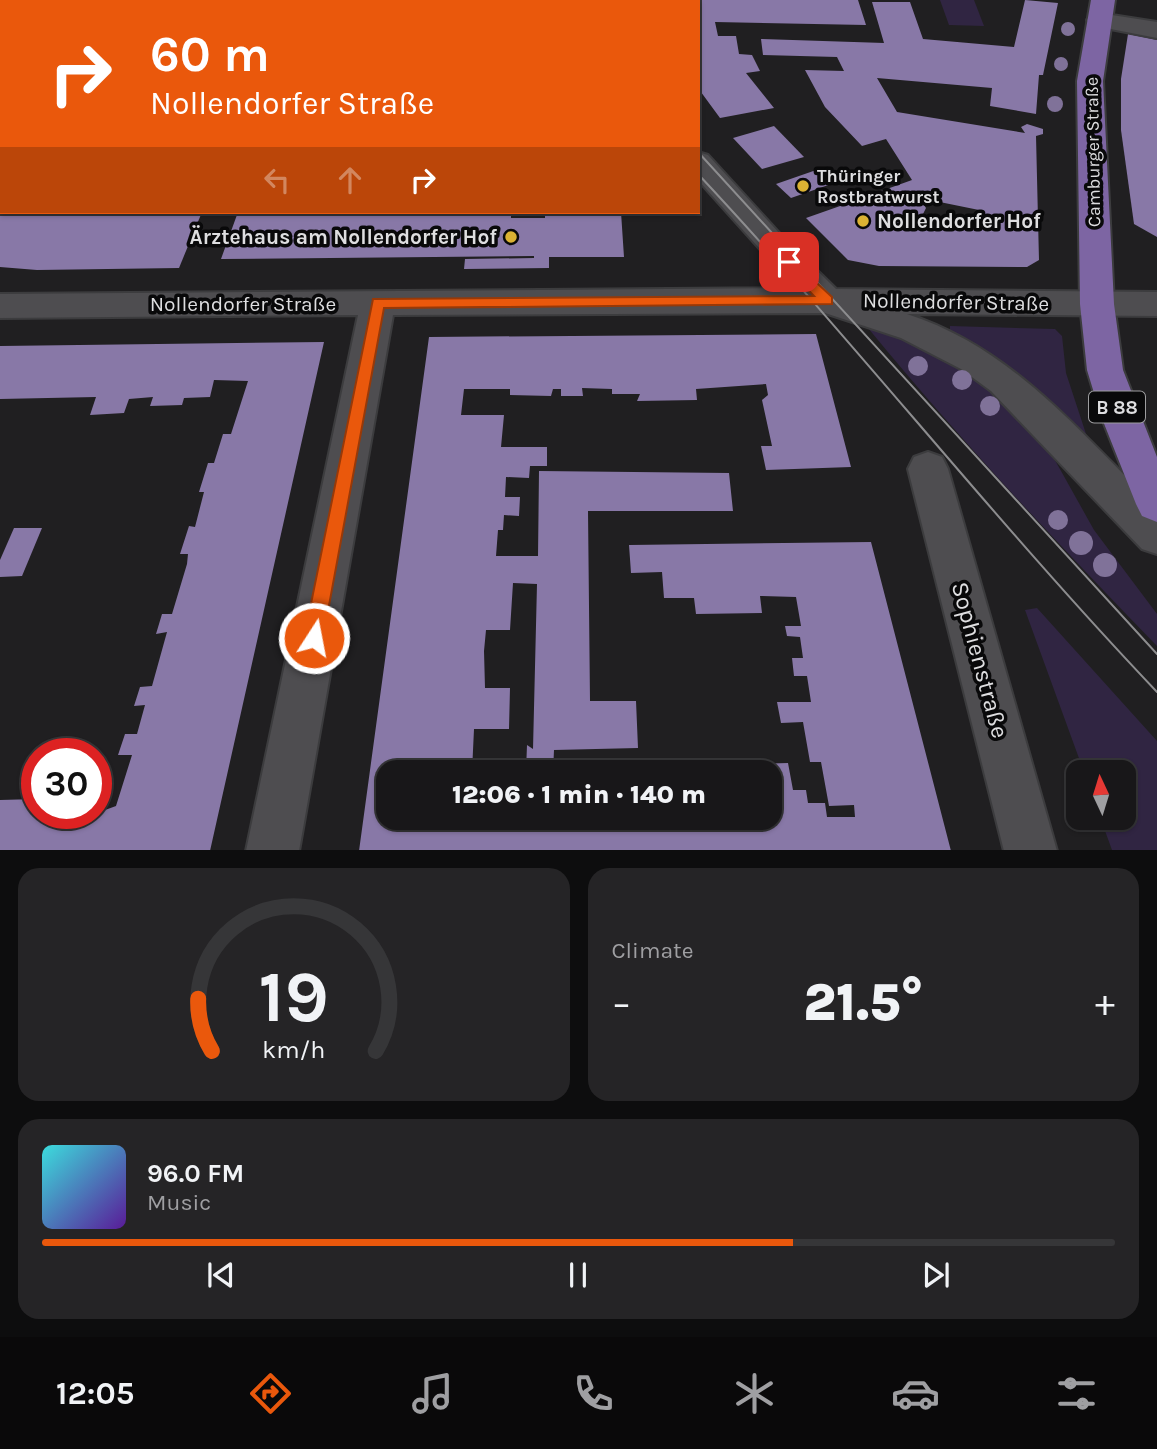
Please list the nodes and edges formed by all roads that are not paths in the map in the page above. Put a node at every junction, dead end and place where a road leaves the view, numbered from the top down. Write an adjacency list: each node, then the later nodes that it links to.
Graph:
1 (1101, 5): 2 (street); 6 (main road, Camburger Straße / B 88)
2 (1157, 30)
3 (700, 163): 4 (street)
4 (827, 301): 5 (street, Nollendorfer Straße); 6 (street, Nollendorfer Straße); 11 (street)
5 (378, 303): 8 (street, Nollendorfer Straße); 12 (street)
6 (1097, 304): 7 (street, Nollendorfer Straße); 10 (main road, B 88)
7 (1157, 304)
8 (0, 306)
9 (928, 469): 13 (street, Sophienstraße)
10 (1157, 503)
11 (1157, 536)
12 (272, 850)
13 (1031, 850)

